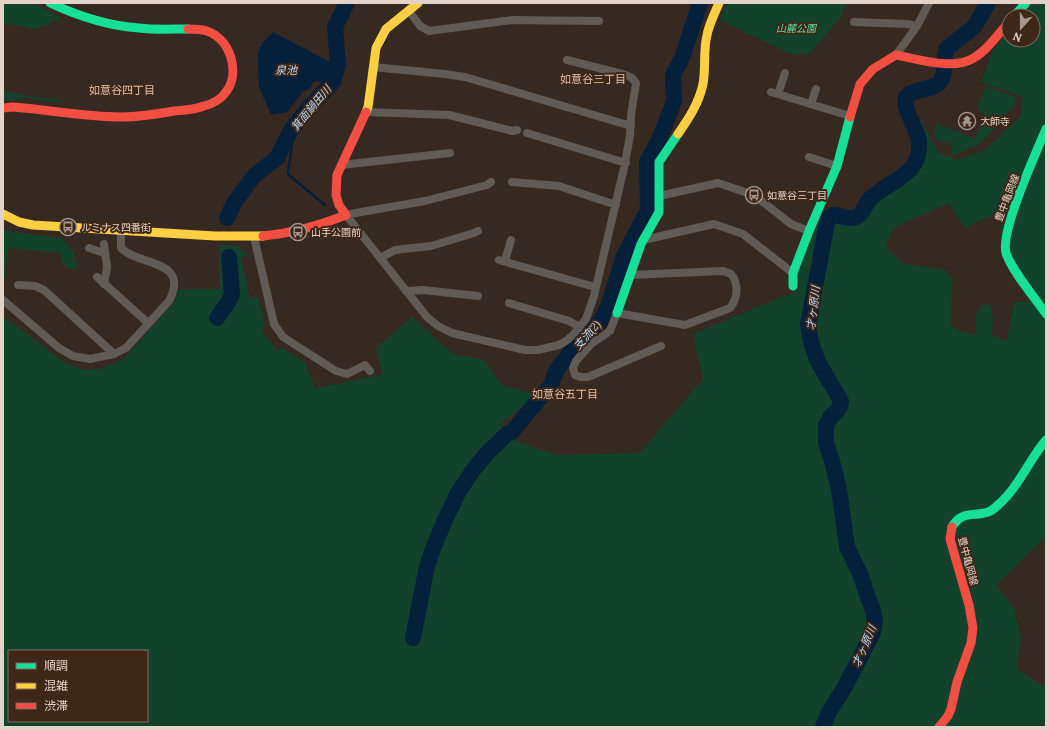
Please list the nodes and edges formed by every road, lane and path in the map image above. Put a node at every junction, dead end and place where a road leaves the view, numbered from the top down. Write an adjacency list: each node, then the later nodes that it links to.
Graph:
1 (50, 3): 16 (street)
2 (418, 3): 5 (street)
3 (719, 3): 30 (street)
4 (929, 3): 8 (street)
5 (408, 11): 6 (street); 12 (street)
6 (599, 21)
7 (854, 22): 8 (street)
8 (917, 26): 10 (street)
9 (1001, 31): 10 (street)
10 (896, 54): 18 (street)
11 (567, 60): 19 (street)
12 (373, 67): 17 (street); 19 (street)
13 (784, 73): 15 (street)
14 (816, 89): 15 (street)
15 (811, 104): 18 (street)
16 (3, 108)
17 (366, 112): 21 (street); 26 (street)
18 (850, 116): 27 (street)
19 (631, 126): 25 (street)
20 (1046, 129): 58 (street, 豊中亀岡線)
21 (517, 130)
22 (527, 133): 25 (street)
23 (450, 153): 26 (street)
24 (809, 157): 27 (street)
25 (626, 163): 31 (street)
26 (341, 165): 33 (street)
27 (837, 166): 36 (street)
28 (491, 182): 33 (street)
29 (512, 182): 31 (street)
30 (659, 196): 36 (street); 39 (street)
31 (616, 205): 52 (street)
32 (3, 214): 34 (street)
33 (346, 215): 37 (street); 43 (street)
34 (121, 231): 37 (street); 59 (street)
35 (478, 231): 43 (street)
36 (809, 231): 46 (street)
37 (254, 238): 63 (street)
38 (511, 240): 52 (street)
39 (643, 240): 46 (street); 47 (street)
40 (104, 244): 42 (street)
41 (88, 248): 42 (street)
42 (104, 253): 45 (street)
43 (380, 258): 53 (street)
44 (98, 265): 45 (street)
45 (106, 267): 49 (street)
46 (793, 273): 51 (street)
47 (630, 275): 57 (street); 57 (street)
48 (96, 277): 49 (street)
49 (104, 284): 59 (street)
50 (18, 285): 62 (street)
51 (793, 286)
52 (595, 287): 60 (street)
53 (406, 291): 54 (street); 60 (street)
54 (478, 296)
55 (3, 300): 62 (street)
56 (509, 303): 60 (street)
57 (617, 313): 61 (street)
58 (1046, 314)
59 (148, 323): 62 (street)
60 (580, 327)
61 (661, 346)
62 (114, 354)
63 (370, 371)
64 (1046, 440): 65 (street, 豊中亀岡線)
65 (939, 727)

